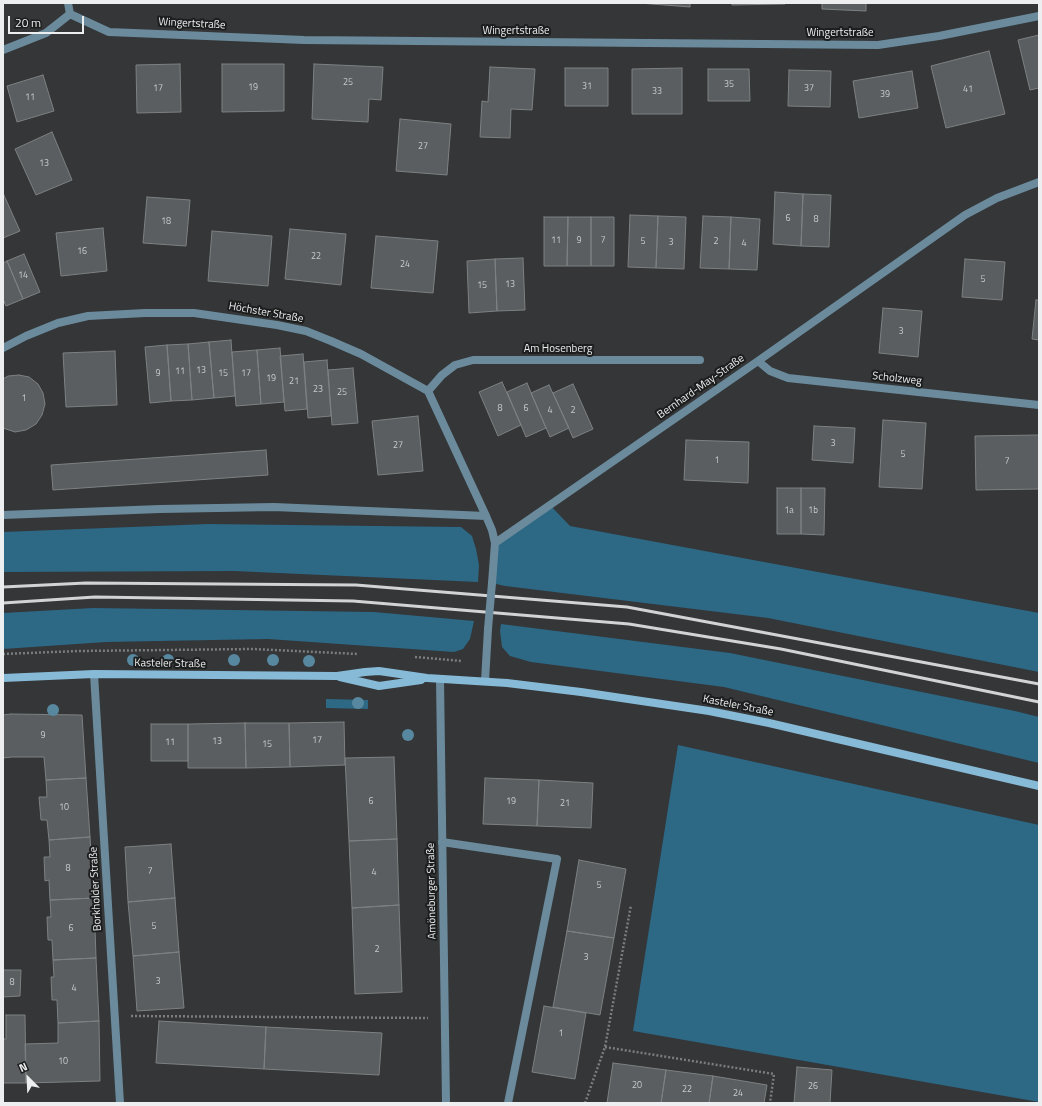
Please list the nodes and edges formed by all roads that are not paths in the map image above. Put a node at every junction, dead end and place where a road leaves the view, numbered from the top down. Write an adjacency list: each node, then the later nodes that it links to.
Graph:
1 (68, 3): 2 (street)
2 (70, 14): 3 (street, Wingertstraße); 4 (street)
3 (1039, 16)
4 (3, 50)
5 (1039, 182): 8 (street, Bernhard-May-Straße)
6 (3, 348): 9 (street, Höchster Straße)
7 (700, 360): 9 (street, Am Hosenberg)
8 (758, 361): 10 (street, Scholzweg); 13 (street, Bernhard-May-Straße)
9 (428, 391): 12 (street)
10 (1039, 405)
11 (3, 515): 12 (street)
12 (486, 516): 13 (street)
13 (495, 543): 19 (street, bridge)
14 (94, 674): 15 (main road, Kasteler Straße); 16 (main road, Kasteler Straße); 22 (street, Borkholder Straße)
15 (337, 676): 17 (main road, Kasteler Straße); 17 (main road, Kasteler Straße)
16 (3, 678)
17 (427, 678): 18 (main road, Kasteler Straße)
18 (440, 679): 19 (main road, Kasteler Straße); 21 (street, Amöneburger Straße)
19 (485, 681): 20 (main road, Kasteler Straße)
20 (1039, 786)
21 (442, 842): 23 (street, Amöneburger Straße); 24 (street)
22 (120, 1103)
23 (446, 1103)
24 (508, 1103)

